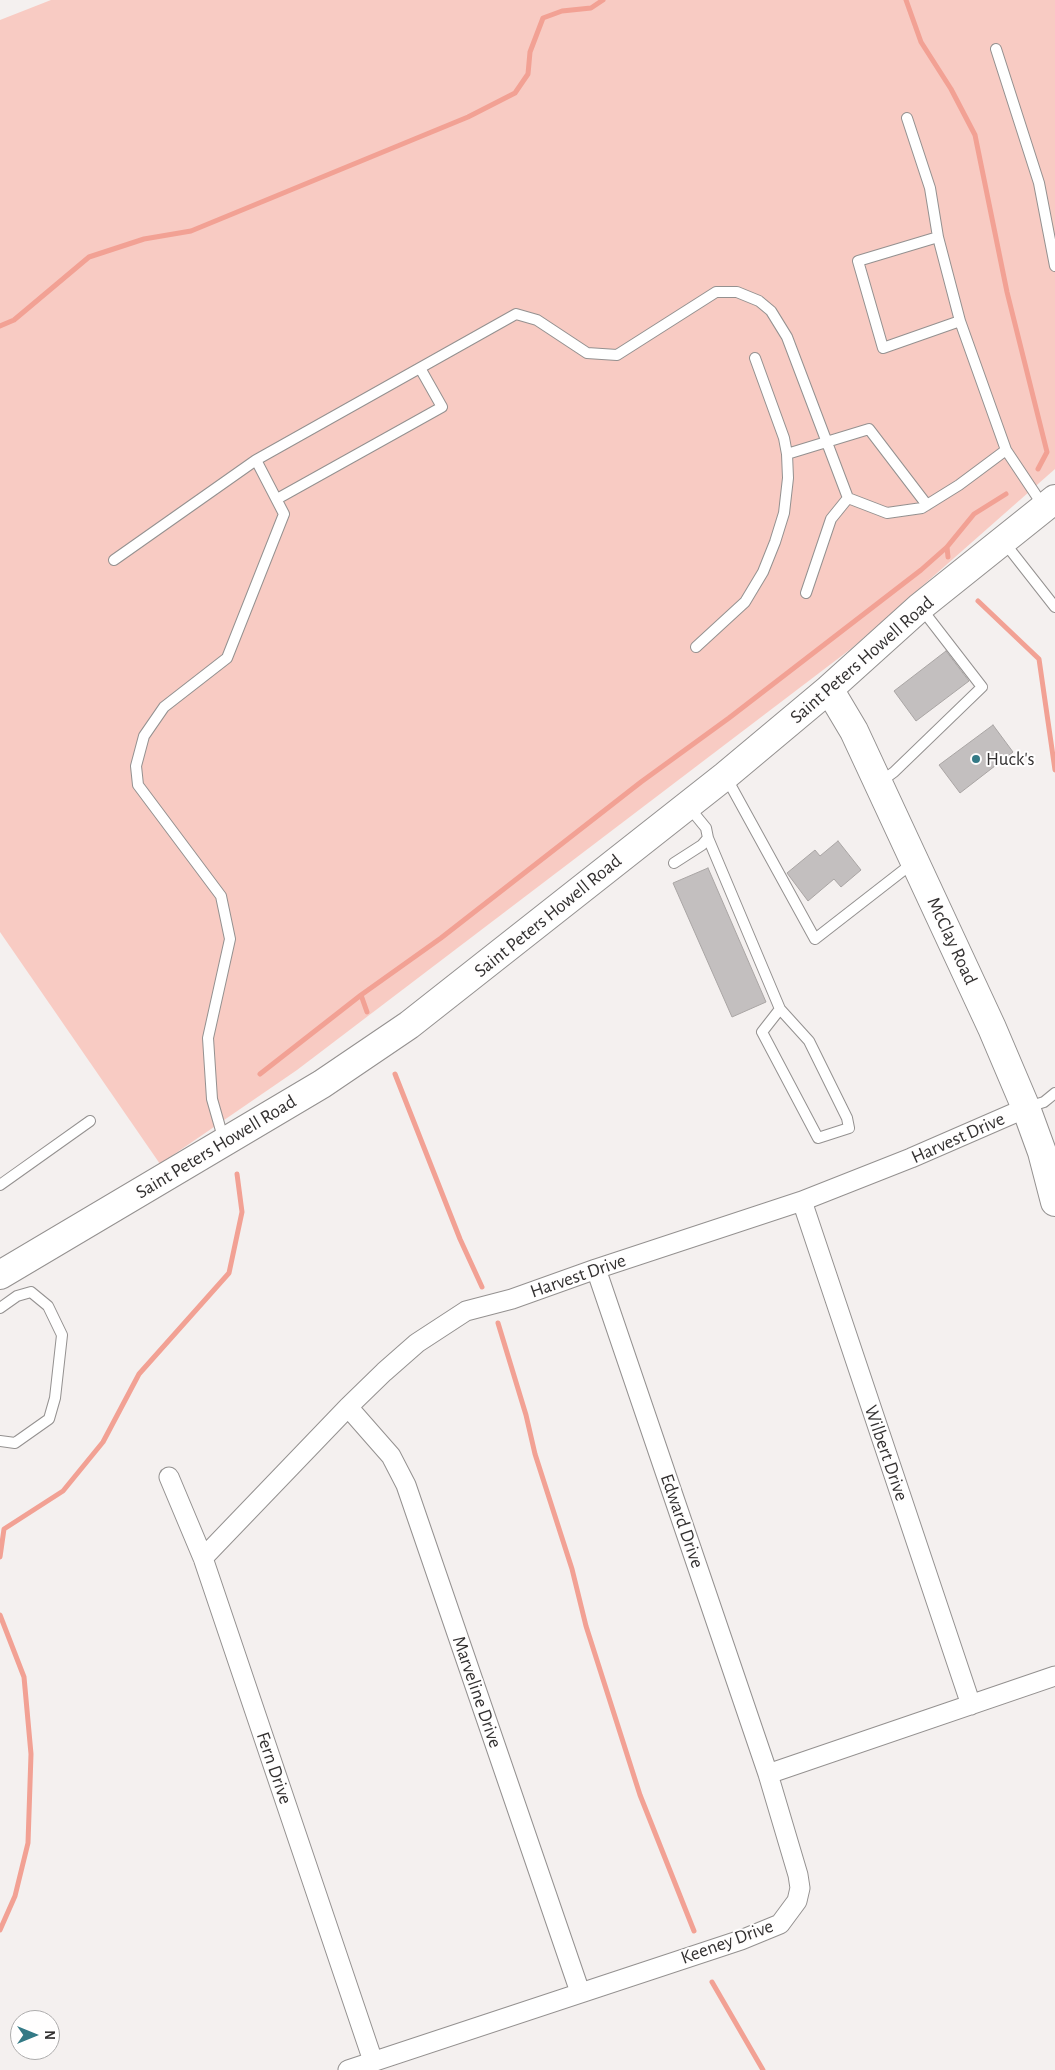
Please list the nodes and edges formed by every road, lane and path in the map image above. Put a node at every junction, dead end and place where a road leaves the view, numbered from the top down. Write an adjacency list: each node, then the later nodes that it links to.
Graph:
1 (996, 49): 4 (lane)
2 (907, 118): 3 (lane)
3 (938, 238): 5 (lane); 5 (lane)
4 (1055, 266)
5 (960, 321): 9 (lane)
6 (755, 358): 10 (lane)
7 (420, 368): 8 (lane); 11 (lane); 13 (lane)
8 (826, 442): 10 (lane); 12 (lane); 15 (lane)
9 (1006, 450): 14 (lane); 15 (lane)
10 (787, 454): 21 (lane)
11 (256, 460): 13 (lane); 17 (lane)
12 (848, 498): 15 (lane); 18 (lane)
13 (276, 499): 33 (lane)
14 (1050, 504): 16 (main road, Saint Peters Howell Road)
15 (927, 505)
16 (1004, 542): 19 (main road, Saint Peters Howell Road); 20 (lane)
17 (114, 560)
18 (806, 593)
19 (920, 607): 22 (main road, Saint Peters Howell Road); 24 (lane)
20 (1055, 607)
21 (696, 647)
22 (829, 689): 23 (main road, Saint Peters Howell Road); 24 (main road, McClay Road)
23 (725, 776): 25 (main road, Saint Peters Howell Road); 27 (lane)
24 (878, 784): 27 (main road, McClay Road)
25 (687, 805): 26 (lane); 33 (main road, Saint Peters Howell Road)
26 (708, 838): 28 (lane); 29 (lane)
27 (914, 862): 31 (main road, McClay Road)
28 (674, 864)
29 (780, 1009): 29 (lane)
30 (1055, 1093): 31 (lane)
31 (1026, 1108): 35 (street, Harvest Drive); 36 (main road, McClay Road)
32 (90, 1121): 34 (lane)
33 (225, 1142): 38 (main road, Saint Peters Howell Road)
34 (0, 1186)
35 (802, 1201): 37 (street, Harvest Drive); 45 (street, Wilbert Drive)
36 (1055, 1202)
37 (596, 1269): 40 (street, Harvest Drive); 46 (street, Edward Drive)
38 (0, 1274)
39 (0, 1308): 41 (lane)
40 (348, 1407): 43 (street, Harvest Drive); 47 (street, Marveline Drive)
41 (0, 1441)
42 (169, 1477): 43 (street, Fern Drive)
43 (203, 1558): 48 (street, Fern Drive)
44 (1055, 1676): 45 (street)
45 (971, 1705): 46 (street)
46 (768, 1774): 47 (street, Keeney Drive)
47 (580, 1992): 48 (street, Keeney Drive)
48 (373, 2061): 49 (street, Keeney Drive)
49 (348, 2070)

